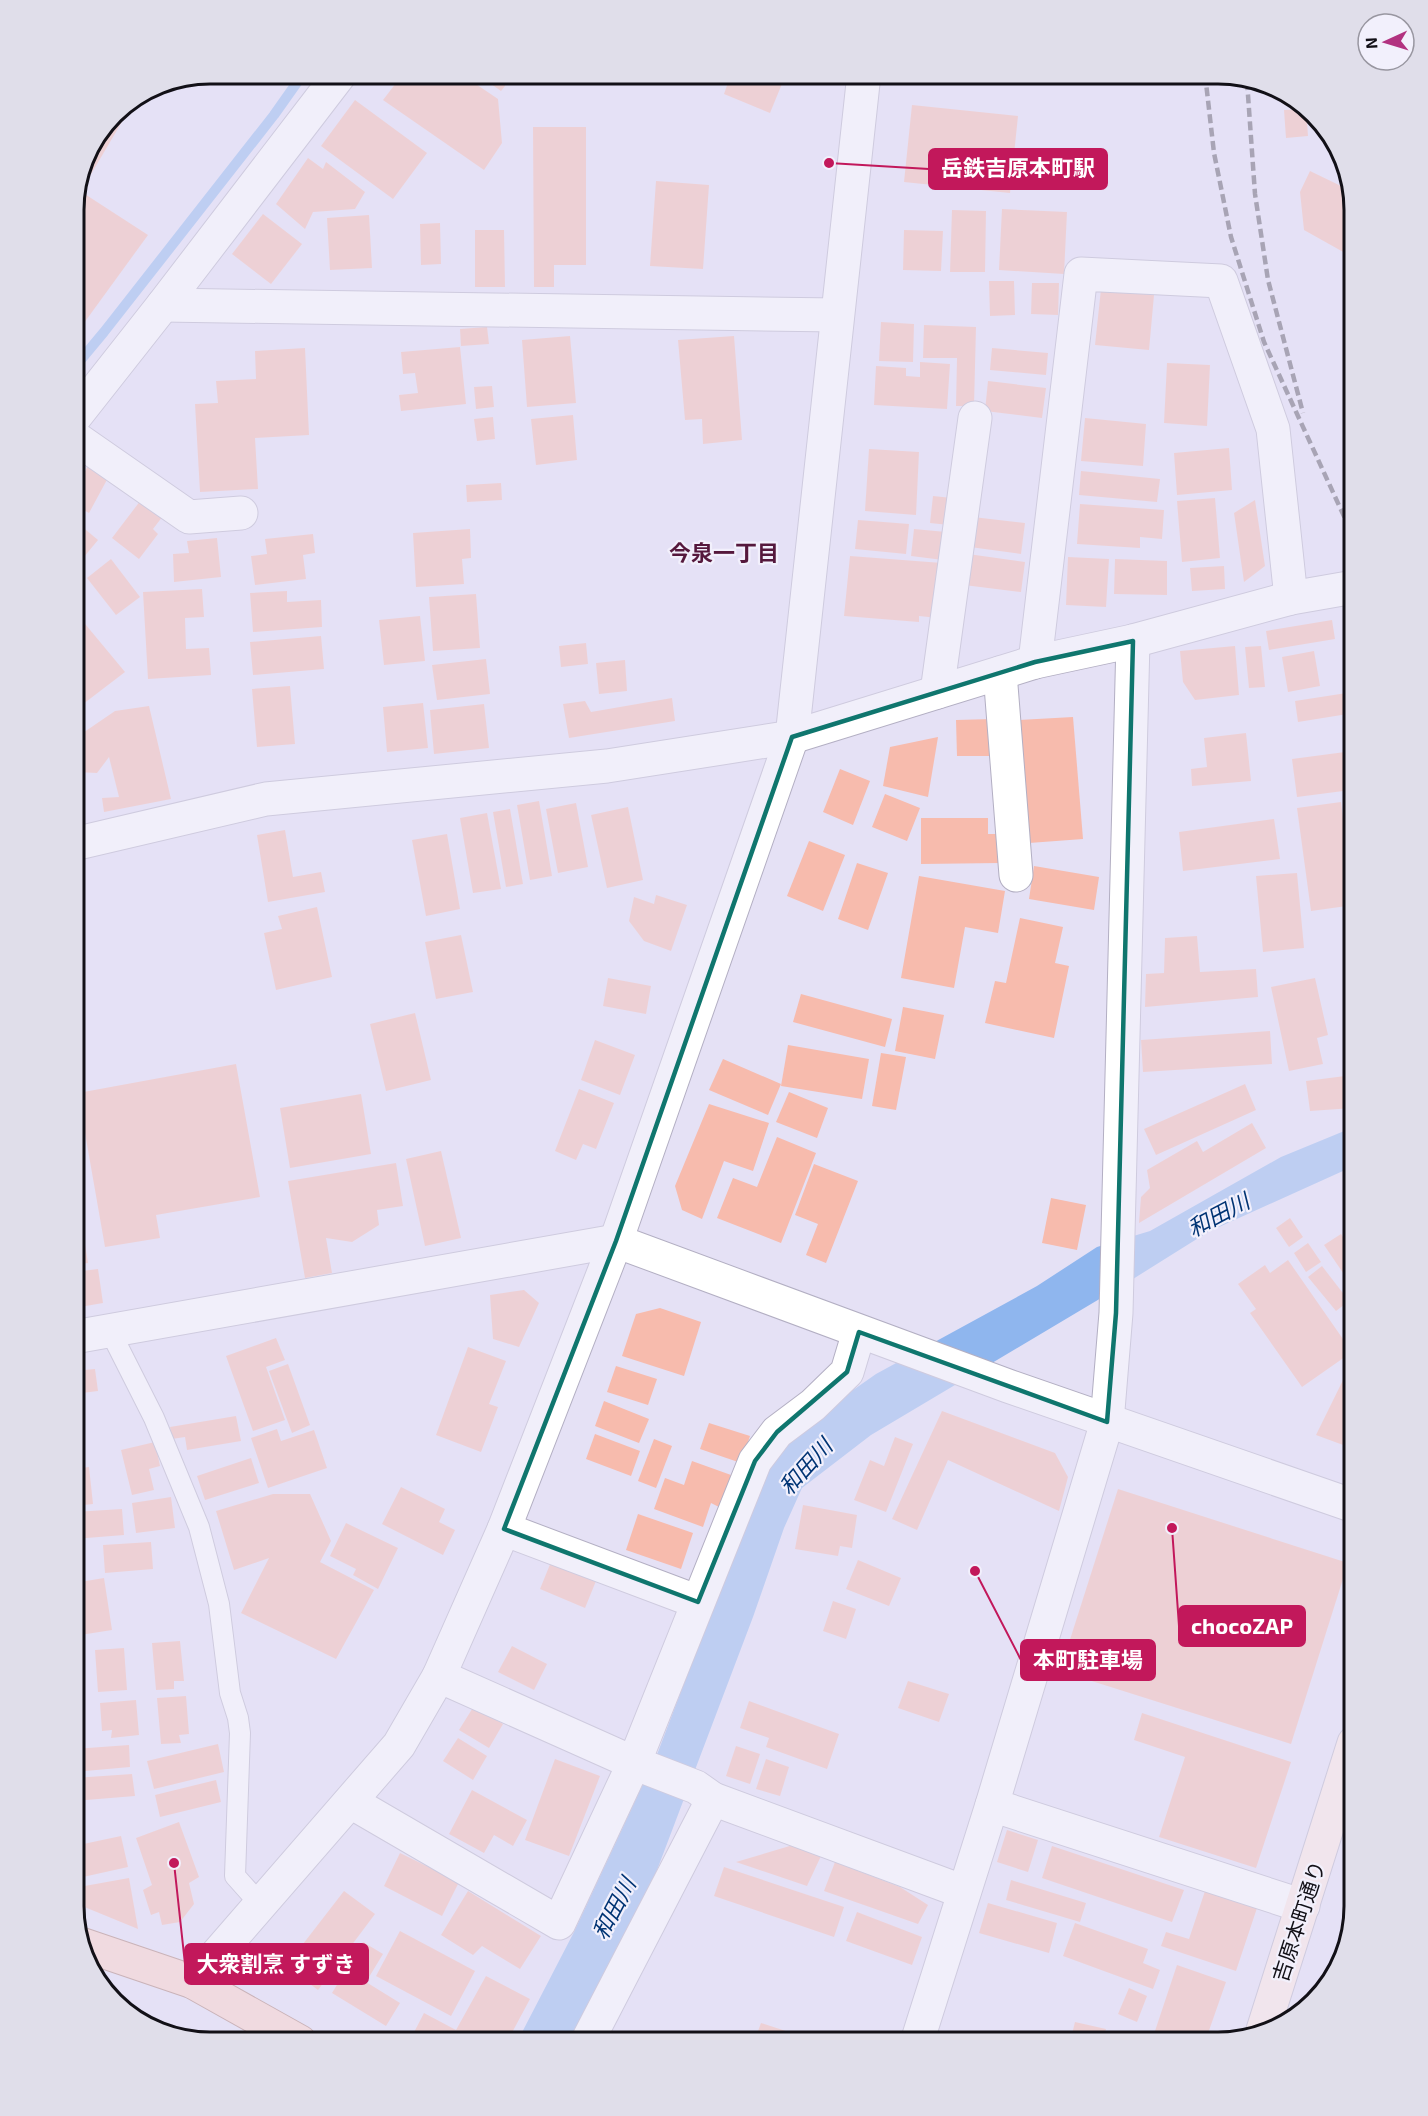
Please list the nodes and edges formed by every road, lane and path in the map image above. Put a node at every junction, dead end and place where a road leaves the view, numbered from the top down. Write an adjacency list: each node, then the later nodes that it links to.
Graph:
1 (332, 84): 3 (street)
2 (863, 84): 4 (street)
3 (163, 305): 4 (street); 5 (street)
4 (837, 315): 15 (street)
5 (84, 405)
6 (975, 418): 14 (street)
7 (84, 444): 8 (street)
8 (241, 513)
9 (1344, 594): 10 (street)
10 (1291, 598): 11 (street); 12 (street)
11 (1132, 641): 12 (street); 22 (street)
12 (1035, 662): 13 (street)
13 (1000, 673): 14 (street); 17 (street)
14 (938, 692): 15 (street)
15 (792, 737): 16 (street); 18 (street)
16 (84, 842)
17 (1016, 875)
18 (616, 1241): 19 (street); 20 (street); 24 (street)
19 (109, 1329): 21 (street); 33 (lane)
20 (859, 1332): 22 (street); 25 (street)
21 (84, 1335)
22 (1107, 1422): 23 (street); 31 (street)
23 (1344, 1503)
24 (504, 1529): 25 (street); 26 (street)
25 (698, 1602): 27 (street)
26 (439, 1676): 27 (street); 30 (street)
27 (638, 1765): 29 (street); 30 (street)
28 (1344, 1775): 34 (main road, 吉原本町通り)
29 (704, 1793): 32 (street); 39 (street)
30 (351, 1802): 33 (street)
31 (992, 1805): 32 (street); 34 (street)
32 (964, 1892): 40 (street)
33 (260, 1904): 36 (street)
34 (1303, 1906): 37 (main road, 吉原本町通り)
35 (91, 1948): 36 (main road)
36 (193, 1982): 38 (main road)
37 (1266, 2022)
38 (282, 2032)
39 (592, 2032)
40 (920, 2032)

